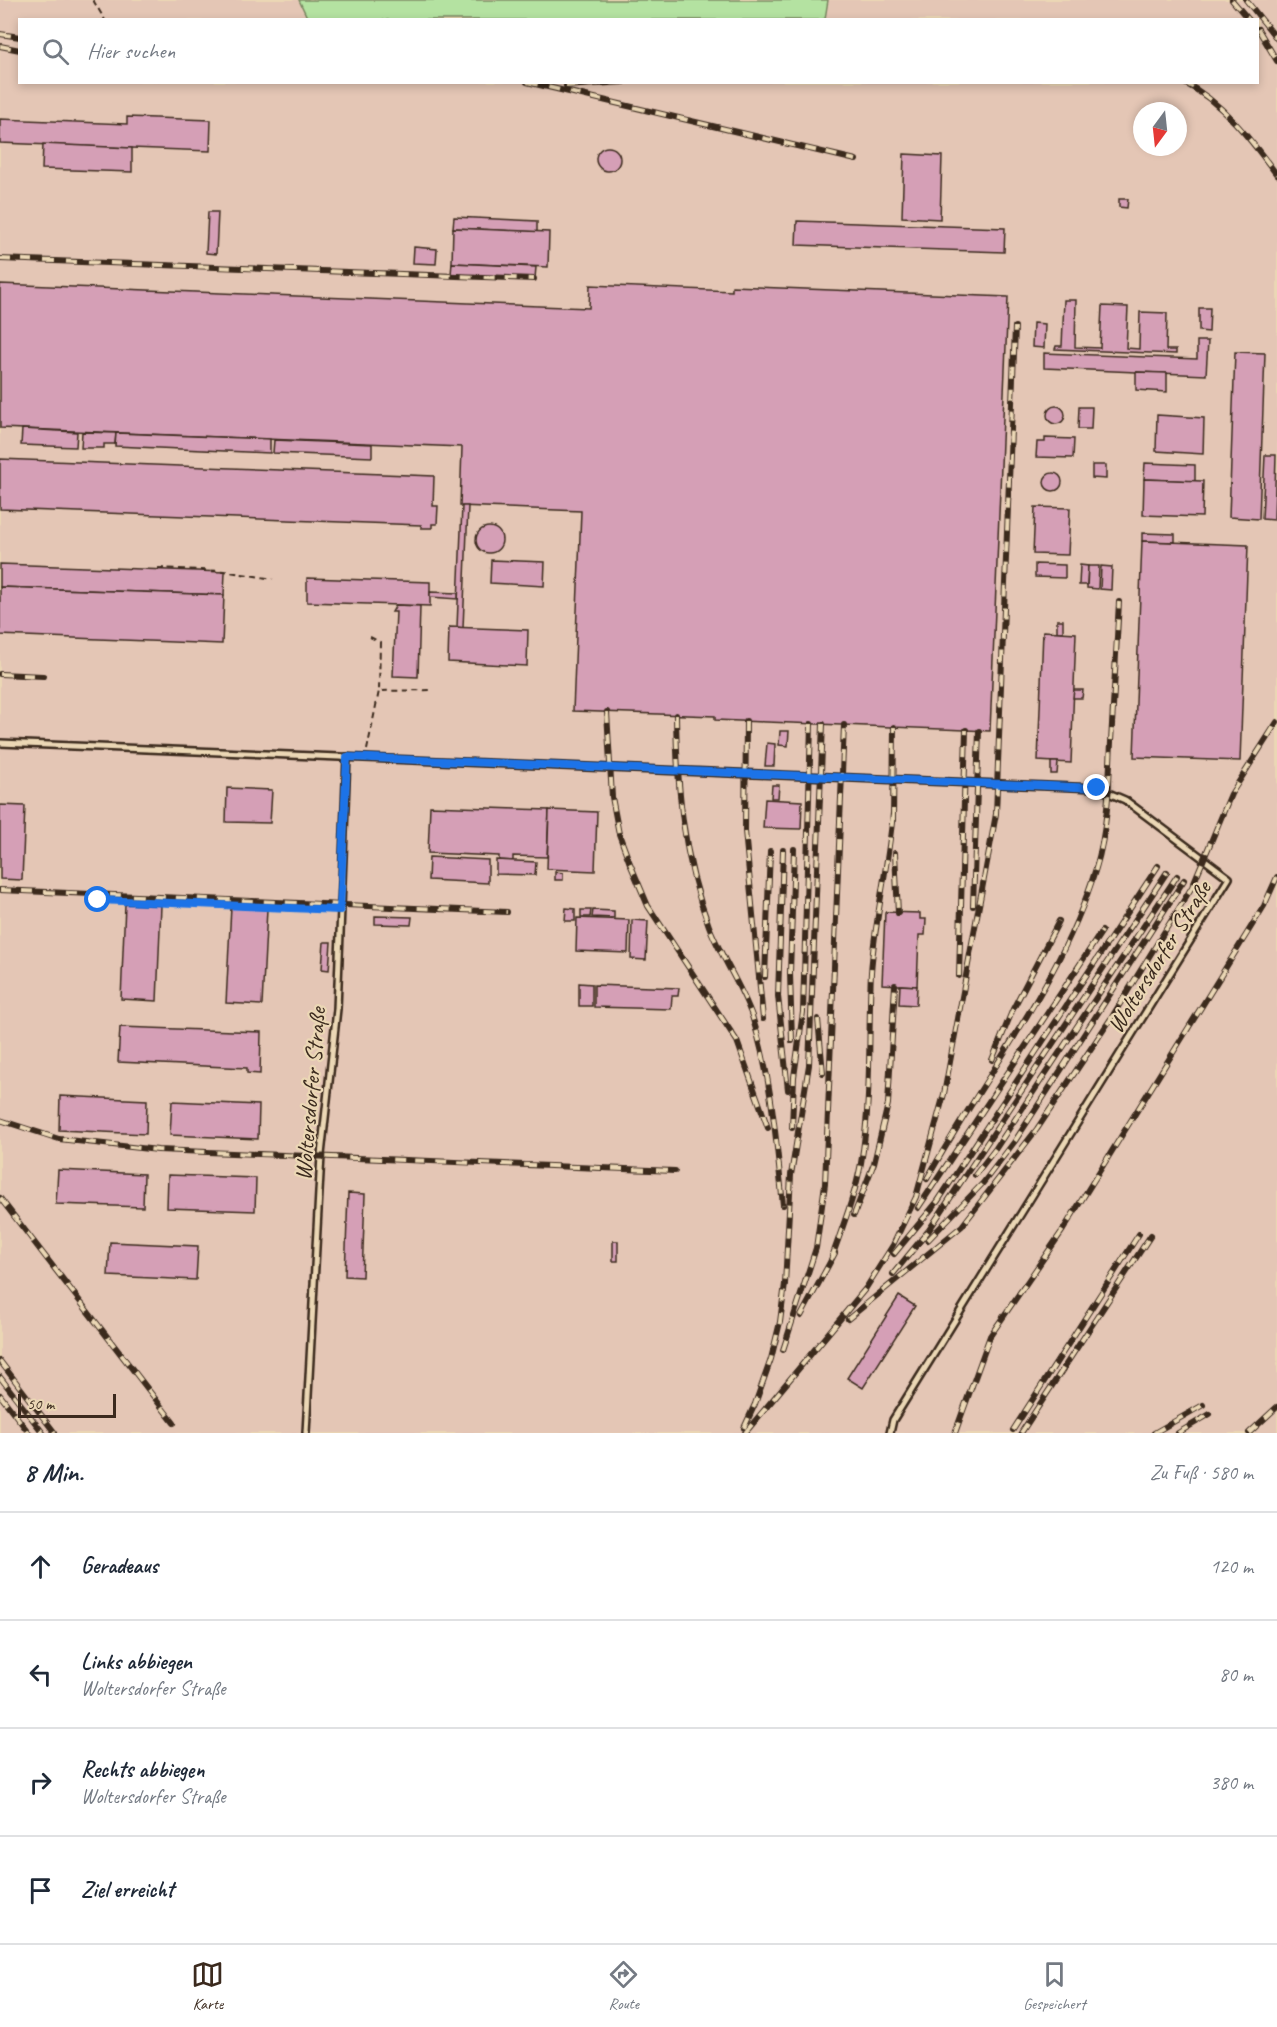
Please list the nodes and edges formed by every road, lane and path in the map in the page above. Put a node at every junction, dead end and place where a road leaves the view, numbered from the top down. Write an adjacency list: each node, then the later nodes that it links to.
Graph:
1 (93, 0): 2 (path)
2 (104, 18)
3 (158, 568): 4 (path)
4 (273, 579)
5 (370, 637): 7 (path)
6 (431, 690): 7 (path)
7 (379, 691): 10 (path)
8 (0, 743): 9 (lane, Woltersdorfer Straße)
9 (347, 757): 10 (lane, Woltersdorfer Straße); 12 (lane, Woltersdorfer Straße)
10 (366, 758): 14 (lane, Woltersdorfer Straße)
11 (98, 900): 12 (path)
12 (340, 910): 13 (lane, Woltersdorfer Straße)
13 (306, 1433)
14 (890, 1433)

